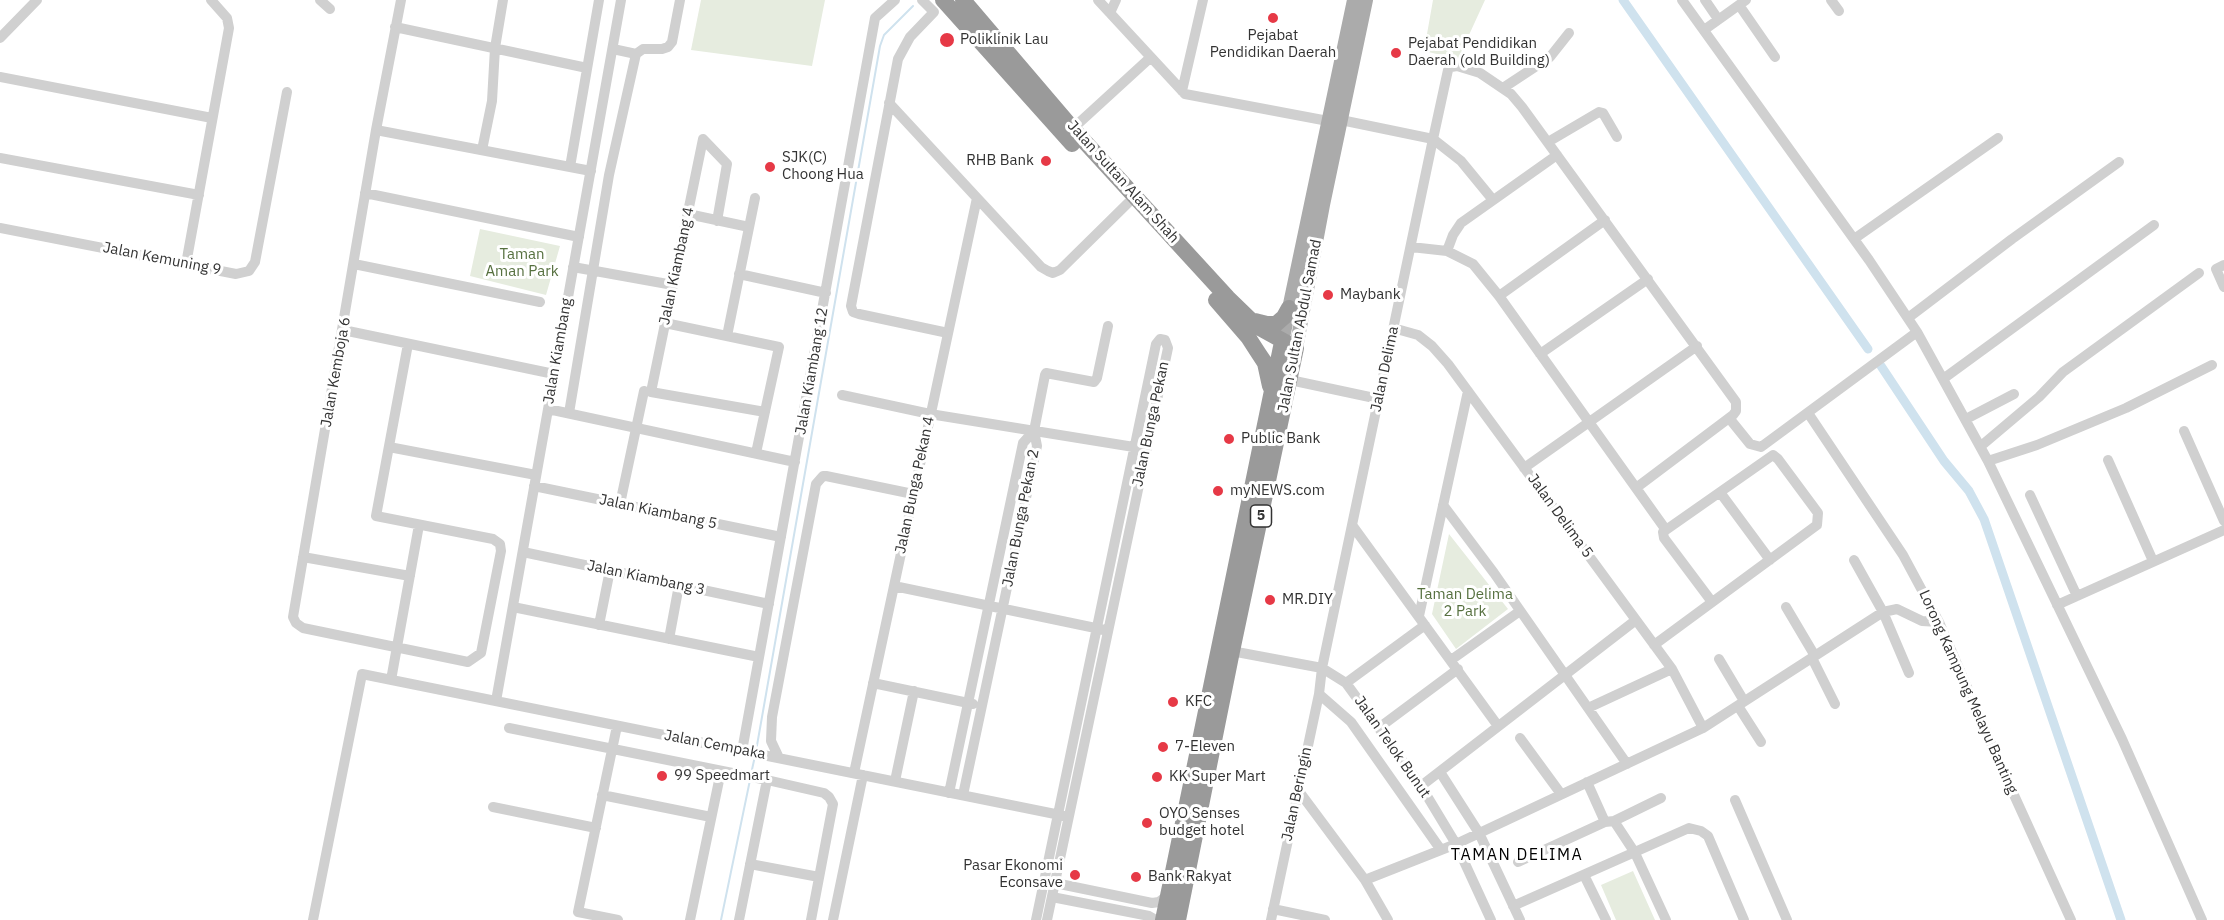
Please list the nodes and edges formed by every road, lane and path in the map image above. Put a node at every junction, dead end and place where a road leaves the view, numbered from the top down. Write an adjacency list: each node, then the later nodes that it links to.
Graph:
1 (37, 0): 29 (street)
2 (211, 0): 41 (street)
3 (320, 0): 22 (street)
4 (401, 0): 26 (street, Jalan Kemboja 6)
5 (503, 0): 30 (street)
6 (599, 0): 35 (street)
7 (621, 0): 31 (street, Jalan Kiambang)
8 (680, 0): 32 (street)
9 (895, 0): 81 (street, Jalan Kiambang 12)
10 (922, 0): 40 (street)
11 (943, 0): 44 (highway, Jalan Sultan Alam Shah)
12 (963, 0): 44 (highway, Jalan Sultan Alam Shah)
13 (1098, 0): 24 (street)
14 (1116, 0): 24 (street)
15 (1203, 0): 38 (street)
16 (1354, 0): 42 (main road, Jalan Sultan Abdul Samad)
17 (1366, 0): 42 (main road, Jalan Sultan Abdul Samad)
18 (1682, 0): 27 (street)
19 (1705, 0): 25 (street)
20 (1831, 0): 23 (street)
21 (1742, 2): 25 (street); 34 (street)
22 (330, 9)
23 (1839, 11)
24 (1110, 13): 33 (street)
25 (1718, 20): 27 (street)
26 (395, 27): 30 (street); 43 (street, Jalan Kemboja 6)
27 (1704, 30): 68 (street)
28 (1569, 33): 37 (street)
29 (0, 38)
30 (495, 48): 35 (street); 49 (street)
31 (613, 49): 32 (street); 54 (street, Jalan Kiambang)
32 (636, 54): 75 (street, Jalan Kiambang)
33 (1151, 57): 38 (street); 44 (street)
34 (1775, 57)
35 (587, 68): 53 (street)
36 (0, 77): 41 (street)
37 (1503, 88): 47 (street, Jalan Delima); 48 (street)
38 (1182, 91): 42 (street)
39 (287, 92): 71 (street, Jalan Kemuning 9)
40 (890, 103): 58 (street); 92 (street)
41 (212, 118): 56 (street)
42 (1334, 121): 47 (street); 84 (main road, Jalan Sultan Abdul Samad); 97 (main road, Jalan Sultan Abdul Samad)
43 (376, 130): 49 (street); 55 (street, Jalan Kemboja 6)
44 (1069, 132): 60 (highway, Jalan Sultan Alam Shah); 86 (highway, Jalan Sultan Alam Shah)
45 (1617, 137): 48 (street)
46 (1998, 138): 68 (street)
47 (1433, 140): 59 (street); 69 (street, Jalan Delima)
48 (1548, 142): 50 (street)
49 (482, 150): 53 (street)
50 (1557, 155): 59 (street); 62 (street)
51 (0, 158): 56 (street)
52 (2119, 162): 85 (street)
53 (570, 167): 54 (street)
54 (591, 171): 67 (street, Jalan Kiambang)
55 (365, 193): 67 (street); 72 (street, Jalan Kemboja 6)
56 (199, 195): 71 (street)
57 (755, 198): 65 (street)
58 (977, 198): 60 (street); 92 (street, Jalan Bunga Pekan 4)
59 (1493, 200): 70 (street)
60 (1128, 203): 94 (highway, Jalan Sultan Alam Shah)
61 (688, 214): 63 (street); 63 (street, Jalan Kiambang 4); 79 (street, Jalan Kiambang 4)
62 (1605, 220): 78 (street); 82 (street)
63 (717, 221): 65 (street)
64 (2154, 225): 101 (street)
65 (749, 227): 77 (street)
66 (0, 228): 71 (street, Jalan Kemuning 9)
67 (579, 237): 74 (street, Jalan Kiambang)
68 (1854, 238): 85 (street)
69 (1410, 247): 70 (street); 89 (street, Jalan Delima)
70 (1447, 251): 82 (street)
71 (186, 264)
72 (354, 264): 83 (street); 90 (street, Jalan Kemboja 6)
73 (2224, 265): 80 (street)
74 (573, 267): 75 (street); 100 (street, Jalan Kiambang)
75 (593, 270): 79 (street); 112 (street, Jalan Kiambang)
76 (2199, 273): 117 (street)
77 (739, 274): 81 (street); 93 (street)
78 (1648, 279): 96 (street); 98 (street)
79 (673, 285): 87 (street, Jalan Kiambang 4)
80 (2224, 287)
81 (826, 293): 128 (street, Jalan Kiambang 12)
82 (1499, 297): 98 (street)
83 (540, 302)
84 (1289, 308): 86 (highway); 97 (main road, Jalan Sultan Abdul Samad)
85 (1908, 318): 91 (street)
86 (1248, 319): 97 (highway, Jalan Sultan Alam Shah)
87 (665, 323): 93 (street); 103 (street, Jalan Kiambang 4)
88 (1107, 326): 121 (street)
89 (1394, 328): 104 (street, Jalan Delima 5); 108 (street, Jalan Delima)
90 (343, 330): 95 (street); 144 (street, Jalan Kemboja 6)
91 (1917, 332): 101 (street); 113 (street)
92 (948, 333): 114 (street, Jalan Bunga Pekan 4)
93 (727, 336): 111 (street)
94 (1248, 337): 97 (highway); 107 (highway)
95 (408, 344): 100 (street); 123 (street)
96 (1696, 346): 115 (street); 118 (street)
97 (1288, 353): 102 (highway, Jalan Sultan Abdul Samad / 5); 107 (highway, Jalan Sultan Abdul Samad / 5)
98 (1540, 354): 118 (street)
99 (2212, 365): 127 (street)
100 (554, 374): 110 (street, Jalan Kiambang)
101 (1942, 379): 116 (street)
102 (1290, 380): 108 (street); 170 (highway, Jalan Sultan Abdul Samad / 5)
103 (648, 391): 111 (street); 119 (street, Jalan Kiambang 4)
104 (1468, 391): 129 (street, Jalan Delima 5); 136 (street)
105 (2014, 394): 109 (street)
106 (842, 395): 114 (street)
107 (1271, 395): 170 (highway, Jalan Sultan Abdul Samad / 5)
108 (1379, 399): 139 (street, Jalan Delima)
109 (1999, 403): 116 (street); 117 (street)
110 (548, 409): 112 (street); 130 (street, Jalan Kiambang)
111 (765, 412): 125 (street)
112 (569, 413): 119 (street)
113 (1808, 413): 115 (street); 164 (street, Lorong Kampung Melayu Banting)
114 (930, 414): 121 (street); 132 (street, Jalan Bunga Pekan 4)
115 (1732, 414): 131 (street)
116 (1966, 419): 122 (street)
117 (2011, 421): 122 (street)
118 (1589, 423): 129 (street); 131 (street)
119 (635, 428): 125 (street); 135 (street, Jalan Kiambang 4)
120 (2184, 430): 137 (street)
121 (1034, 431): 124 (street); 156 (street, Jalan Bunga Pekan 2); 159 (street, Jalan Bunga Pekan 2)
122 (1981, 446): 127 (street)
123 (389, 447): 130 (street, Jalan Kiambang 5); 138 (street)
124 (1140, 448): 124 (street, Jalan Bunga Pekan); 166 (street, Jalan Bunga Pekan)
125 (756, 453): 128 (street)
126 (2108, 460): 147 (street)
127 (1988, 461): 155 (street)
128 (795, 462): 142 (street, Jalan Kiambang 12)
129 (1524, 468): 162 (street, Jalan Delima 5)
130 (535, 481): 135 (street, Jalan Kiambang 5); 143 (street, Jalan Kiambang)
131 (1636, 488): 140 (street)
132 (913, 494): 151 (street, Jalan Bunga Pekan 4); 199 (street)
133 (1722, 495): 145 (street)
134 (2030, 495): 152 (street)
135 (621, 504): 142 (street, Jalan Kiambang 5)
136 (1443, 505): 160 (street); 163 (street)
137 (2224, 521)
138 (419, 525): 149 (street); 169 (street)
139 (1352, 525): 163 (street); 175 (street, Jalan Delima)
140 (1666, 530): 145 (street); 153 (street)
141 (2224, 530): 147 (street)
142 (781, 537): 154 (street, Jalan Kiambang 12)
143 (522, 552): 148 (street, Jalan Kiambang 3); 157 (street, Jalan Kiambang)
144 (303, 557): 149 (street); 169 (street, Jalan Kemboja 6)
145 (1770, 560): 153 (street)
146 (1854, 560): 161 (street)
147 (2153, 561): 152 (street)
148 (610, 570): 150 (street, Jalan Kiambang 3); 165 (street)
149 (410, 576): 169 (street)
150 (679, 585): 154 (street, Jalan Kiambang 3); 167 (street)
151 (894, 586): 156 (street); 180 (street, Jalan Bunga Pekan 4)
152 (2077, 596): 155 (street)
153 (1712, 602): 168 (street)
154 (769, 604): 171 (street, Jalan Kiambang 12)
155 (2057, 605): 254 (street)
156 (989, 606): 159 (street); 185 (street, Jalan Bunga Pekan 2)
157 (513, 607): 165 (street); 184 (street, Jalan Kiambang)
158 (1785, 607): 172 (street)
159 (1002, 608): 166 (street); 188 (street, Jalan Bunga Pekan 2)
160 (1520, 611): 174 (street); 178 (street)
161 (1883, 612): 164 (street); 172 (street); 177 (street)
162 (1636, 620): 168 (street, Jalan Delima 5); 178 (street)
163 (1422, 621): 174 (street); 181 (street)
164 (1939, 622): 253 (street, Lorong Kampung Melayu Banting)
165 (599, 625): 167 (street)
166 (1103, 629): 216 (street, Jalan Bunga Pekan)
167 (669, 639): 171 (street)
168 (1654, 645): 176 (street, Jalan Delima 5)
169 (397, 647): 179 (street)
170 (1225, 650): 175 (street, Jalan Telok Bunut); 230 (highway, 5); 244 (highway, 5)
171 (759, 657): 198 (street, Jalan Kiambang 12)
172 (1814, 657): 186 (street); 187 (street)
173 (1719, 659): 186 (street)
174 (1454, 665): 191 (street); 192 (street)
175 (1322, 668): 181 (street, Jalan Telok Bunut); 183 (street, Jalan Beringin)
176 (1672, 669): 189 (street); 194 (street, Jalan Delima 5)
177 (1909, 673)
178 (1565, 675): 189 (street); 191 (street)
179 (391, 680): 184 (street, Jalan Cempaka); 234 (street, Jalan Cempaka)
180 (873, 683): 182 (street); 203 (street, Jalan Bunga Pekan 4)
181 (1346, 683): 192 (street, Jalan Telok Bunut)
182 (914, 691): 185 (street); 205 (street)
183 (1319, 694): 208 (street, Jalan Beringin); 222 (street)
184 (496, 701): 190 (street, Jalan Cempaka)
185 (968, 703): 188 (street); 209 (street, Jalan Bunga Pekan 2)
186 (1741, 704): 194 (street); 196 (street)
187 (1835, 704)
188 (982, 705): 212 (street, Jalan Bunga Pekan 2)
189 (1588, 708): 200 (street)
190 (617, 726): 197 (street); 198 (street, Jalan Cempaka)
191 (1498, 726): 202 (street)
192 (1380, 727): 207 (street, Jalan Telok Bunut)
193 (509, 728): 197 (street)
194 (1703, 728): 200 (street)
195 (1520, 738): 210 (street)
196 (1761, 742)
197 (612, 749): 201 (street); 211 (street)
198 (747, 752): 199 (street, Jalan Cempaka)
199 (779, 758): 203 (street, Jalan Cempaka)
200 (1627, 764): 206 (street)
201 (721, 771): 204 (street); 217 (street)
202 (1440, 772): 207 (street); 220 (street)
203 (859, 774): 205 (street, Jalan Cempaka); 239 (street, Jalan Bunga Pekan 4)
204 (764, 780): 225 (street); 227 (street)
205 (894, 781): 209 (street, Jalan Cempaka)
206 (1587, 782): 210 (street); 218 (street)
207 (1421, 786): 221 (street, Jalan Telok Bunut)
208 (1298, 790): 228 (street); 233 (street, Jalan Beringin)
209 (950, 792): 212 (street, Jalan Cempaka)
210 (1562, 794): 220 (street)
211 (602, 795): 217 (street); 219 (street)
212 (963, 795): 216 (street, Jalan Cempaka)
213 (1661, 798): 218 (street)
214 (1735, 800): 252 (street)
215 (493, 807): 219 (street)
216 (1064, 816): 229 (street, Jalan Bunga Pekan); 240 (street, Jalan Bunga Pekan)
217 (711, 817): 236 (street)
218 (1609, 821): 223 (street); 224 (street)
219 (596, 828): 235 (street)
220 (1479, 833): 221 (street); 232 (street)
221 (1456, 844): 222 (street); 247 (street, Jalan Telok Bunut)
222 (1441, 850): 228 (street)
223 (1635, 853): 226 (street); 250 (street); 251 (street)
224 (1518, 862)
225 (750, 864): 227 (street); 237 (street)
226 (1584, 875): 232 (street); 249 (street)
227 (819, 877): 238 (street)
228 (1365, 880): 246 (street)
229 (1055, 883): 230 (street); 231 (street, Jalan Bunga Pekan)
230 (1168, 895): 243 (highway, 5)
231 (1052, 897): 241 (street, Jalan Bunga Pekan); 242 (street)
232 (1513, 906): 248 (street)
233 (1272, 915): 245 (street)
234 (313, 920)
235 (618, 920)
236 (690, 920)
237 (739, 920)
238 (811, 920)
239 (833, 920)
240 (1036, 920)
241 (1047, 920)
242 (1156, 920)
243 (1163, 920)
244 (1178, 920)
245 (1325, 920)
246 (1388, 920)
247 (1491, 920)
248 (1520, 920)
249 (1606, 920)
250 (1666, 920)
251 (1744, 920)
252 (1787, 920)
253 (2071, 920)
254 (2202, 920)

